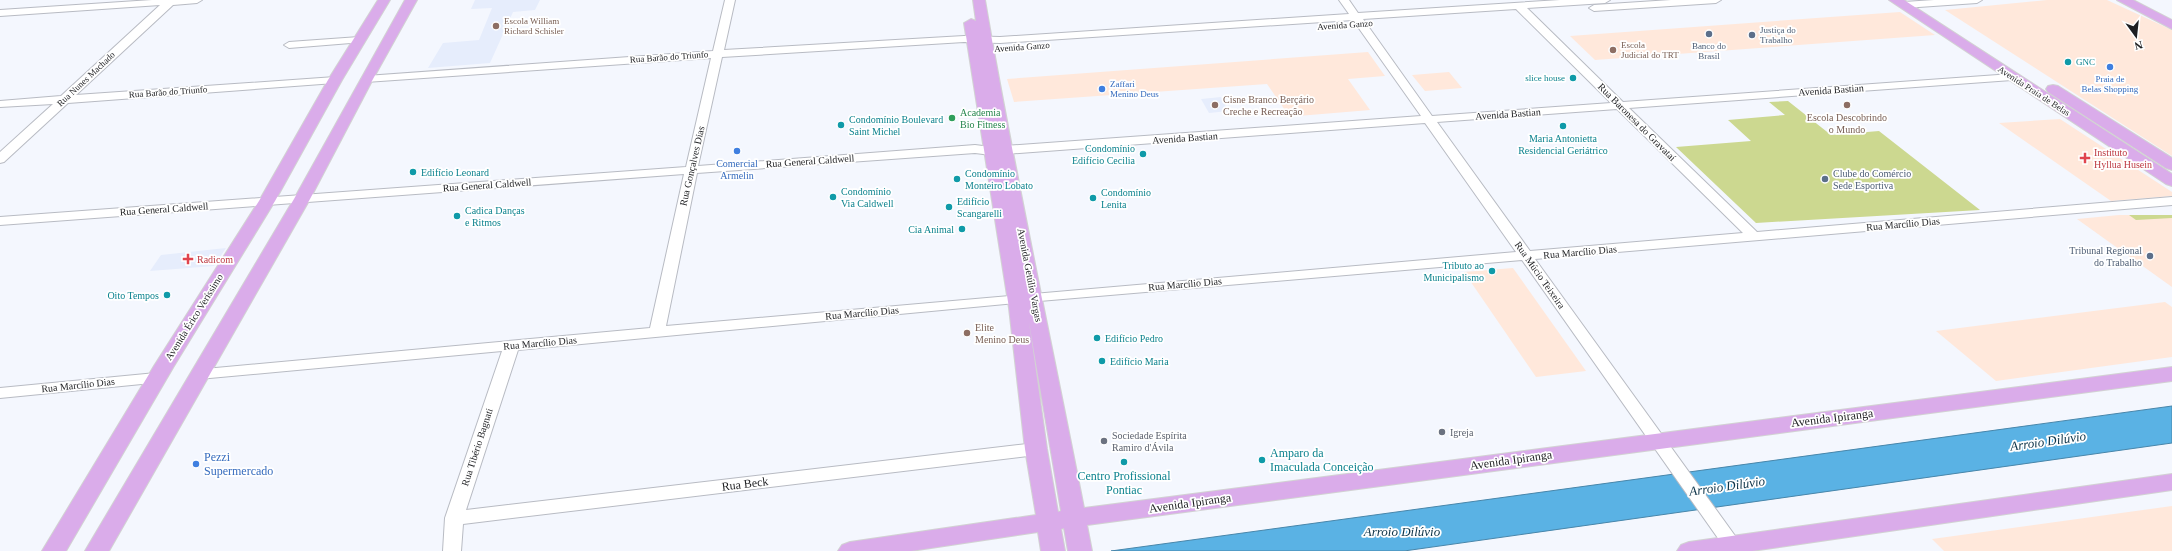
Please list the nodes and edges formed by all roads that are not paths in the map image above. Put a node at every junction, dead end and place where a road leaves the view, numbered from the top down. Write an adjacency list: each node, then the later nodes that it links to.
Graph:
1 (197, 0): 13 (street)
2 (384, 0): 22 (main road, Avenida Érico Veríssimo)
3 (411, 0): 28 (main road)
4 (730, 0): 25 (street, Rua Gonçalves Dias)
5 (967, 0): 23 (main road, Avenida Getúlio Vargas)
6 (979, 0): 23 (main road, Avenida Getúlio Vargas)
7 (1344, 0): 20 (street, Rua Múcio Teixeira)
8 (1605, 0): 17 (street, Avenida Ganzo)
9 (1716, 0): 14 (street, Avenida Ganzo)
10 (1977, 0): 15 (street)
11 (2123, 0): 21 (main road)
12 (2141, 0): 19 (main road)
13 (171, 1): 18 (street); 33 (street, Rua Nunes Machado)
14 (1664, 2): 17 (street, Avenida Ganzo)
15 (1909, 2): 26 (main road, Avenida Praia de Belas); 39 (main road, Avenida Praia de Belas)
16 (1503, 7): 17 (street, Avenida Ganzo); 20 (street, Avenida Ganzo)
17 (1523, 10): 34 (street, Rua Baronesa do Gravataí)
18 (0, 12)
19 (2172, 15)
20 (1360, 21): 23 (street, Avenida Ganzo); 36 (street, Rua Múcio Teixeira)
21 (2172, 25)
22 (359, 40): 24 (street); 29 (main road, Avenida Érico Veríssimo)
23 (980, 40): 25 (street, Rua Barão do Triunfo); 37 (main road, Avenida Getúlio Vargas)
24 (289, 45)
25 (718, 54): 28 (street, Rua Barão do Triunfo); 40 (street, Rua Gonçalves Dias)
26 (2006, 73): 27 (street, Avenida Bastian); 30 (street, Avenida Bastian); 41 (main road, Avenida Praia de Belas)
27 (1884, 78): 30 (street); 31 (street, Avenida Bastian)
28 (366, 79): 42 (main road)
29 (335, 80): 33 (street, Rua Barão do Triunfo); 43 (main road, Avenida Érico Veríssimo)
30 (1895, 85): 32 (street, Avenida Bastian)
31 (1742, 88): 32 (street); 34 (street, Avenida Bastian)
32 (1752, 96): 34 (street, Avenida Bastian)
33 (64, 100): 35 (street, Rua Barão do Triunfo); 38 (street, Rua Nunes Machado)
34 (1616, 102): 36 (street, Avenida Bastian); 46 (street, Rua Baronesa do Gravataí)
35 (0, 104)
36 (1427, 116): 37 (street, Avenida Bastian); 47 (street, Rua Múcio Teixeira)
37 (993, 147): 40 (street, Rua General Caldwell); 48 (main road, Avenida Getúlio Vargas)
38 (0, 159)
39 (2172, 165)
40 (691, 170): 42 (street, Rua General Caldwell); 49 (street, Rua Gonçalves Dias)
41 (2172, 181)
42 (302, 199): 43 (street, Rua General Caldwell); 51 (main road)
43 (267, 201): 45 (street, Rua General Caldwell); 53 (main road, Avenida Érico Veríssimo)
44 (2172, 201): 46 (street, Rua Marcílio Dias)
45 (0, 222)
46 (1754, 238): 47 (street, Rua Marcílio Dias)
47 (1527, 256): 48 (street, Rua Marcílio Dias); 55 (street, Rua Múcio Teixeira)
48 (1025, 298): 49 (street, Rua Marcílio Dias); 56 (main road, Avenida Getúlio Vargas); 59 (main road, Avenida Getúlio Vargas)
49 (657, 332): 50 (street, Rua Marcílio Dias)
50 (512, 345): 51 (street, Rua Marcílio Dias); 58 (street, Rua Tibério Bagnati)
51 (199, 374): 65 (main road)
52 (2172, 374): 55 (main road, Avenida Ipiranga)
53 (156, 378): 54 (street, Rua Marcílio Dias); 64 (main road, Avenida Érico Veríssimo)
54 (0, 393)
55 (1657, 441): 59 (main road, Avenida Ipiranga); 61 (street, Rua Múcio Teixeira)
56 (1036, 449): 58 (street, Rua Beck); 60 (main road, Avenida Getúlio Vargas)
57 (2172, 482): 61 (main road)
58 (454, 518): 66 (street, Rua Tibério Bagnati)
59 (1074, 518): 60 (main road, Avenida Ipiranga); 62 (main road, Avenida Getúlio Vargas)
60 (1049, 522): 63 (main road, Avenida Getúlio Vargas); 67 (main road, Avenida Ipiranga)
61 (1730, 541): 68 (main road)
62 (1079, 547)
63 (1053, 548)
64 (54, 551)
65 (97, 551)
66 (452, 551)
67 (850, 551)
68 (1689, 551)

